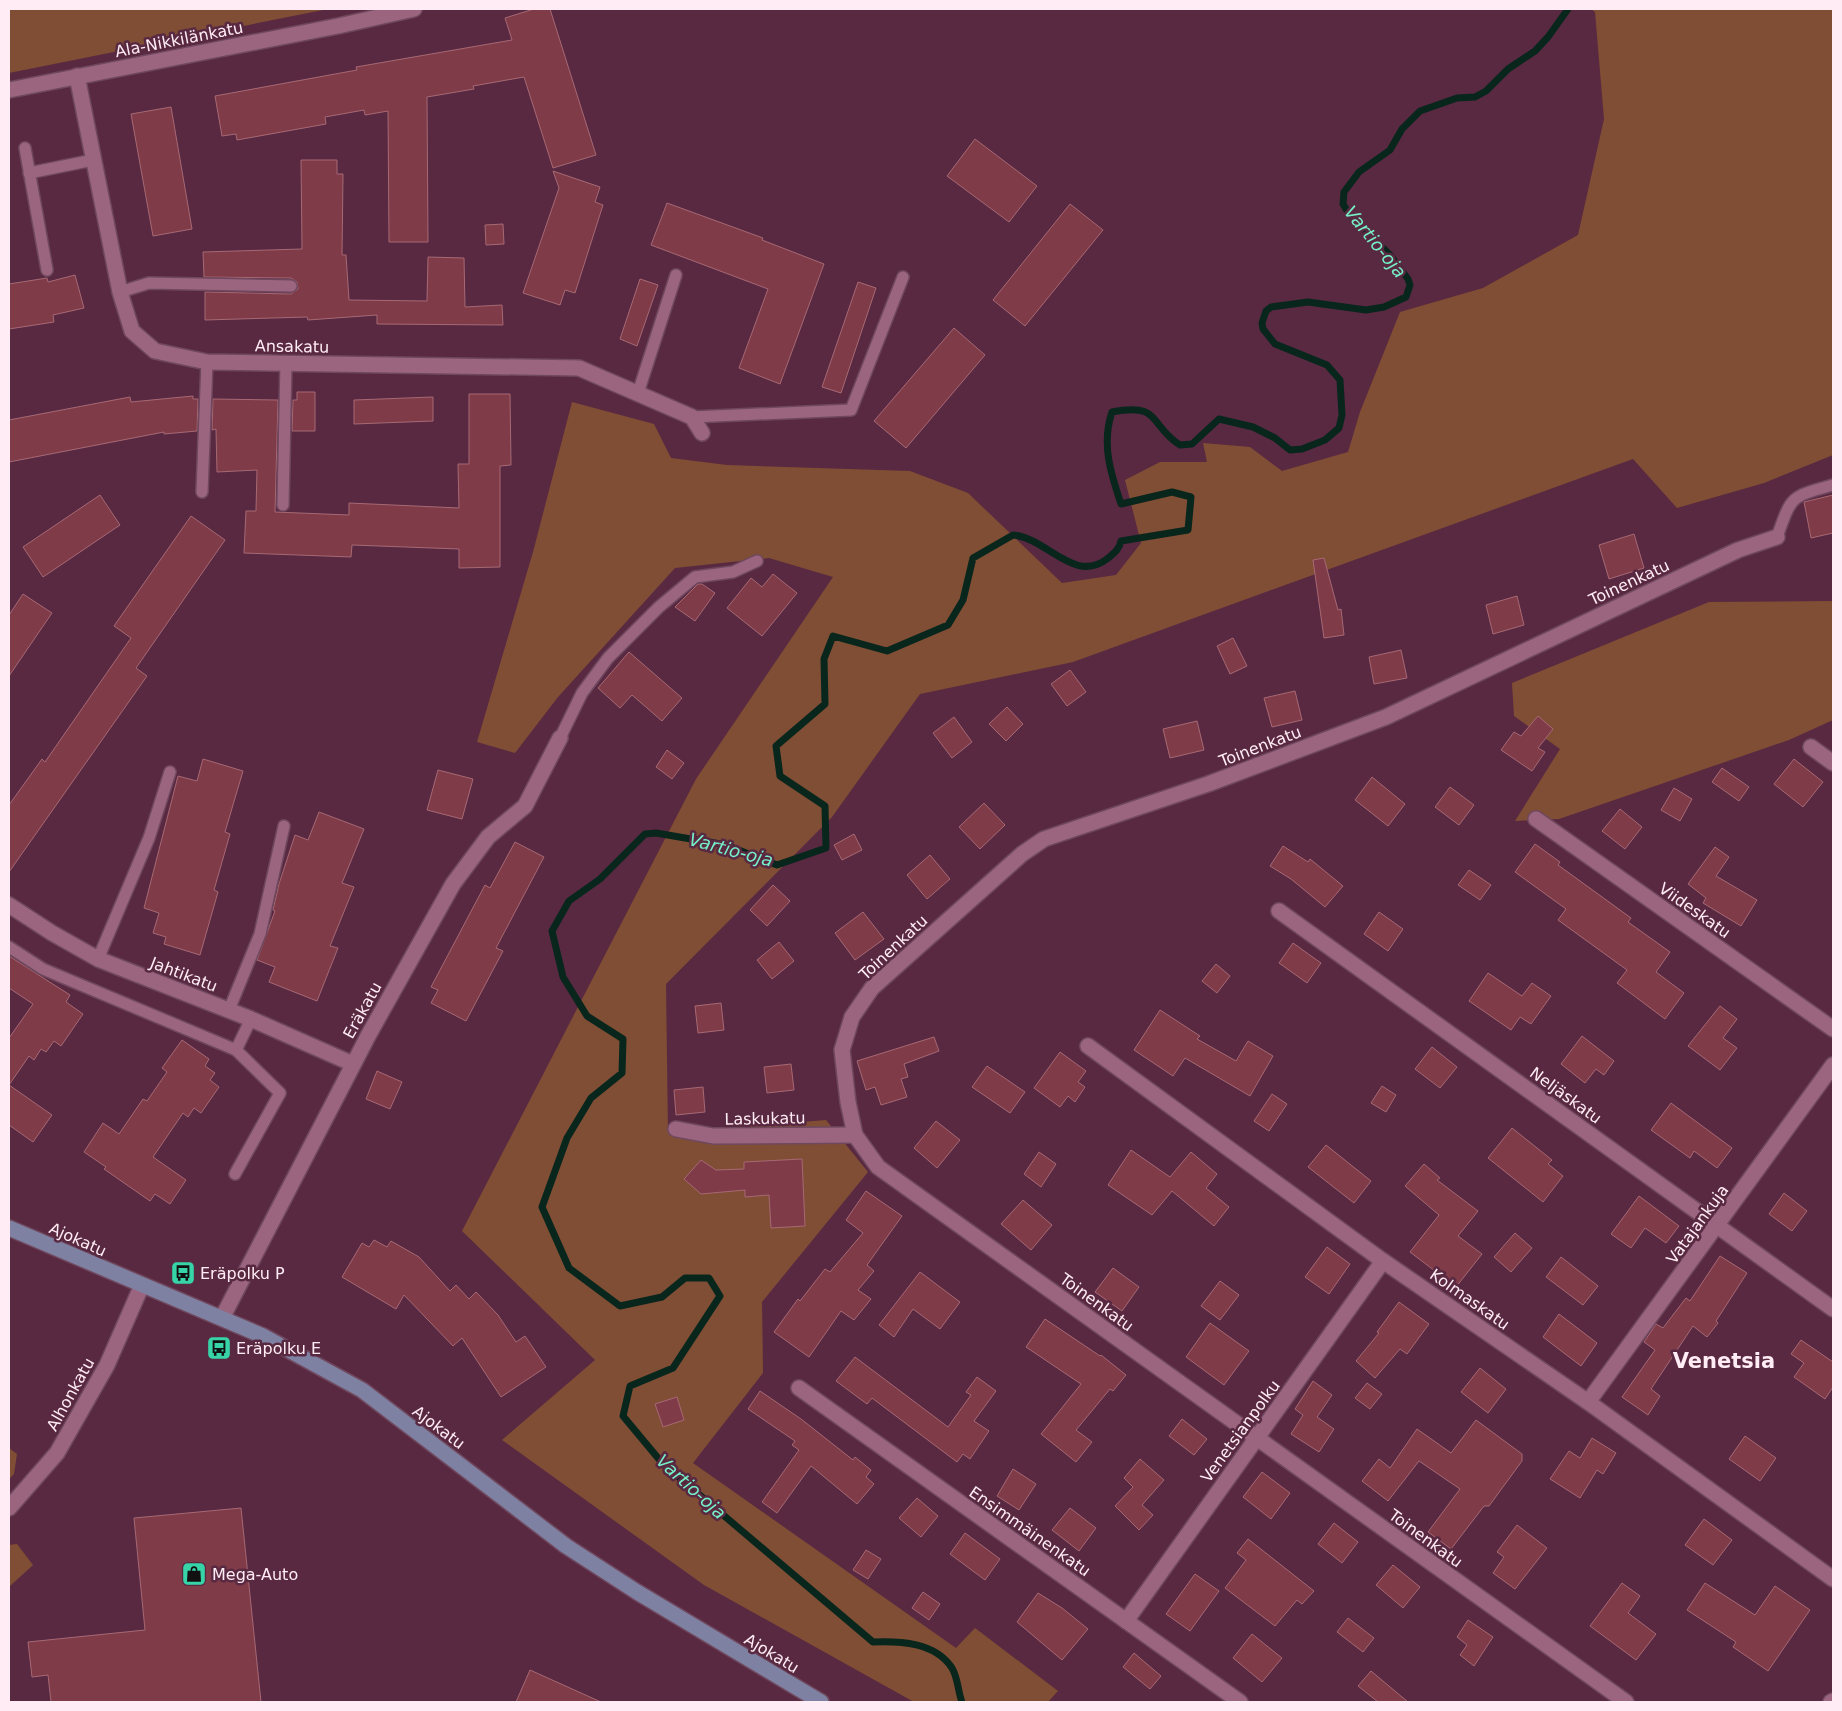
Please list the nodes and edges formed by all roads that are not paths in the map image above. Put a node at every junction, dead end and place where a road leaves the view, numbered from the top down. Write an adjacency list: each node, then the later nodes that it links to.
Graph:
1 (414, 9): 2 (street, Ala-Nikkilänkatu)
2 (77, 76): 3 (street, Ala-Nikkilänkatu); 5 (street, Ansakatu)
3 (9, 90)
4 (25, 148): 6 (lane)
5 (93, 160): 6 (lane); 11 (street, Ansakatu)
6 (29, 173): 7 (lane)
7 (47, 270)
8 (676, 275): 14 (lane)
9 (903, 277): 15 (lane)
10 (291, 286): 11 (lane)
11 (120, 292): 12 (street, Ansakatu)
12 (207, 362): 13 (street, Ansakatu); 18 (lane)
13 (286, 363): 14 (street, Ansakatu); 19 (lane)
14 (638, 393): 15 (street, Ansakatu)
15 (692, 417): 16 (street)
16 (702, 432)
17 (1833, 486): 20 (lane)
18 (202, 492)
19 (283, 505)
20 (1777, 537): 40 (street, Toinenkatu)
21 (757, 561): 22 (lane)
22 (560, 738): 37 (street, Eräkatu)
23 (1811, 747): 24 (street)
24 (1833, 762)
25 (170, 772): 31 (lane)
26 (1536, 819): 34 (street, Viideskatu)
27 (284, 826): 32 (lane)
28 (10, 908): 31 (street, Jahtikatu)
29 (1279, 911): 42 (street, Neljäskatu)
30 (9, 947): 36 (lane)
31 (98, 959): 32 (street, Jahtikatu)
32 (228, 1010): 33 (street, Jahtikatu)
33 (251, 1019): 36 (lane); 37 (street, Jahtikatu)
34 (1833, 1029)
35 (1088, 1046): 44 (street, Kolmaskatu)
36 (236, 1050): 41 (lane)
37 (353, 1064): 47 (street, Eräkatu)
38 (1833, 1065): 42 (street, Vatajankuja)
39 (676, 1129): 40 (street, Laskukatu)
40 (856, 1134): 50 (street, Toinenkatu)
41 (235, 1174)
42 (1718, 1225): 46 (street, Neljäskatu); 49 (street, Vatajankuja)
43 (9, 1228): 45 (street, Ajokatu)
44 (1383, 1261): 49 (street, Kolmaskatu); 50 (street, Venetsianpolku)
45 (142, 1285): 47 (street, Ajokatu); 51 (street, Alhonkatu)
46 (1833, 1309)
47 (222, 1318): 54 (street, Ajokatu)
48 (800, 1388): 53 (street, Ensimmäinenkatu)
49 (1588, 1402): 52 (street, Kolmaskatu)
50 (1257, 1438): 53 (street, Venetsianpolku); 56 (street, Toinenkatu)
51 (9, 1508)
52 (1833, 1579)
53 (1126, 1621): 55 (street, Ensimmäinenkatu)
54 (821, 1702)
55 (1240, 1702)
56 (1626, 1702)

